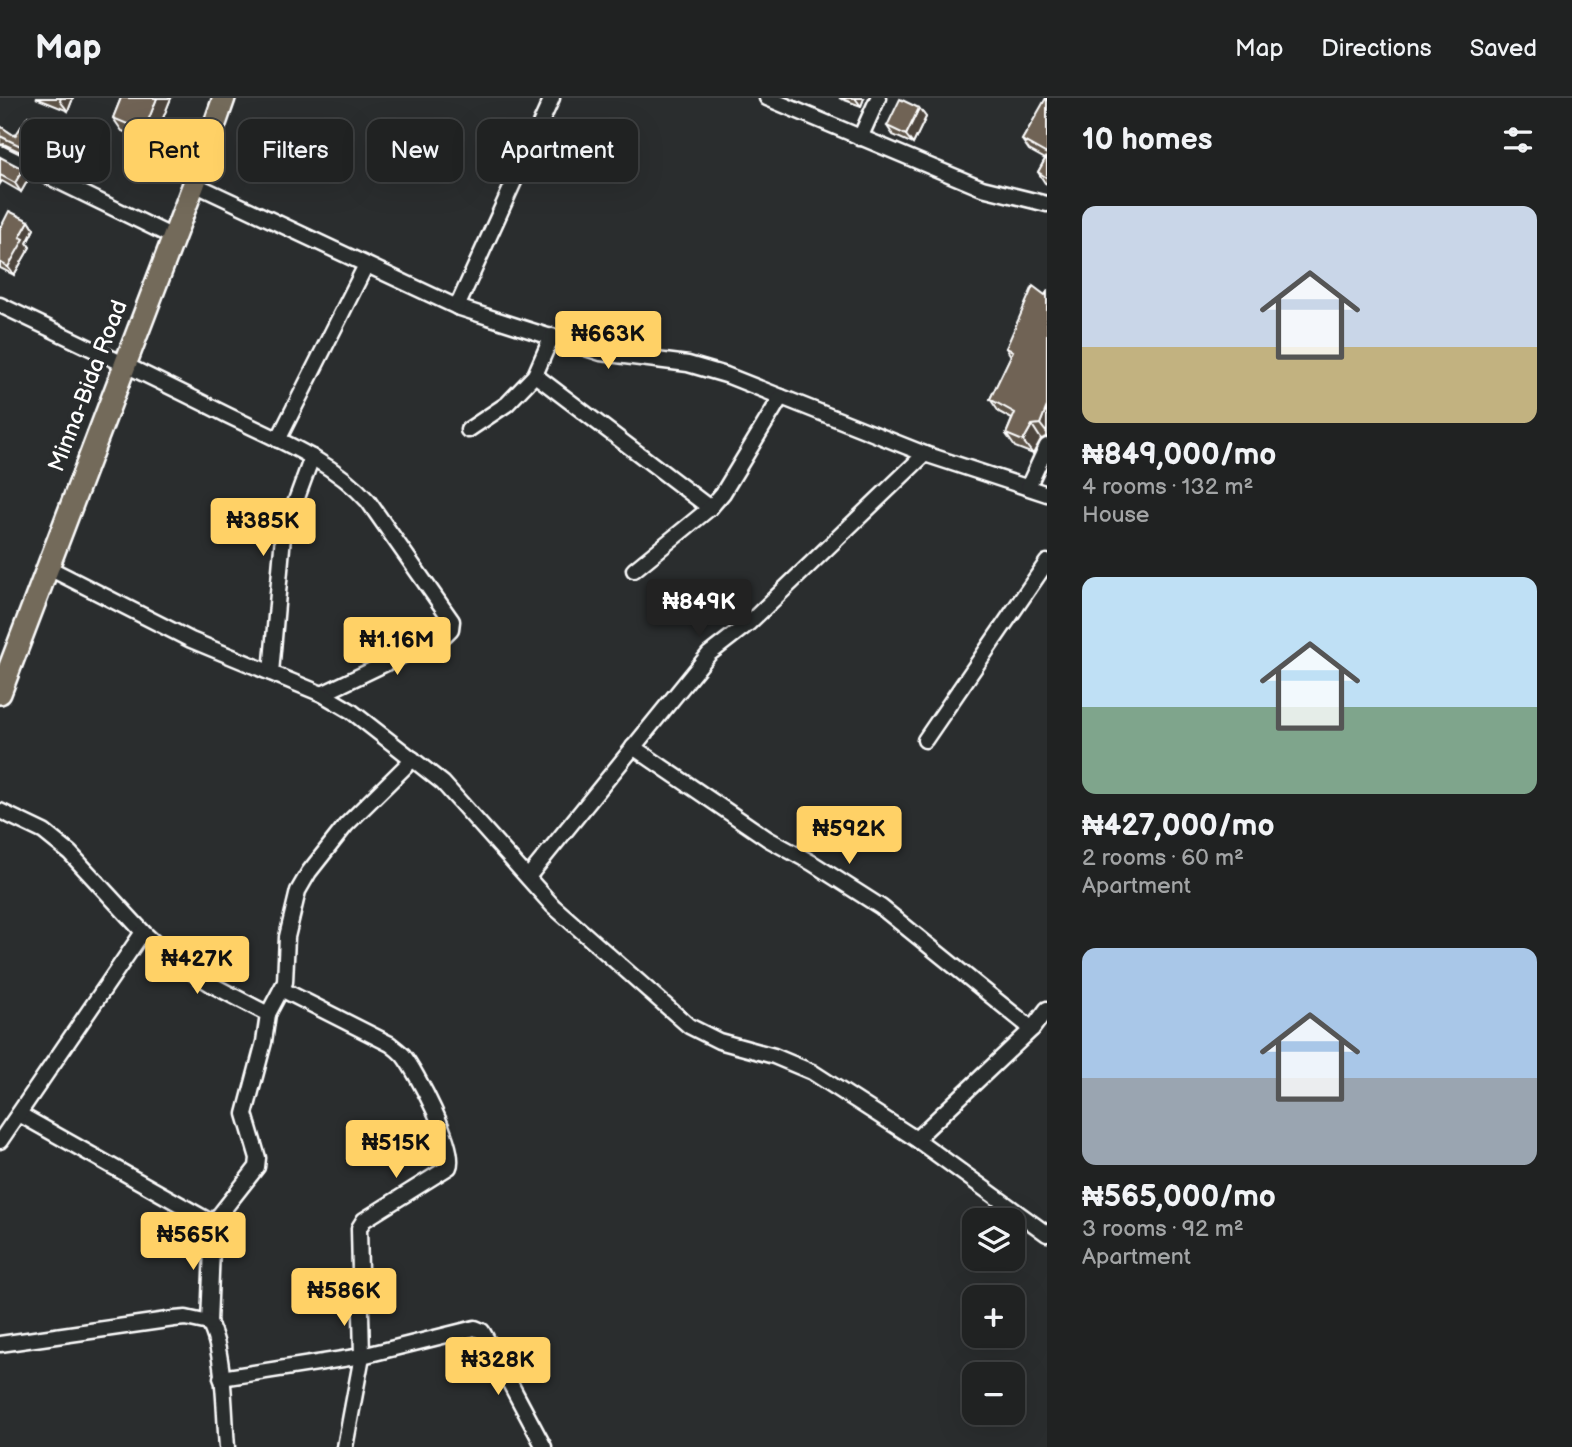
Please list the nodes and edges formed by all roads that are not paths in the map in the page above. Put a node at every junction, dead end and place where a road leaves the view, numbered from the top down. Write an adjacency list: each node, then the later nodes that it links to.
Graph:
1 (223, 98): 7 (main road, Minna-Bida Road)
2 (552, 98): 12 (street)
3 (767, 98): 5 (street)
4 (878, 98): 5 (street)
5 (860, 138): 8 (street)
6 (0, 153): 9 (street)
7 (194, 184): 9 (main road, Minna-Bida Road); 10 (street)
8 (1047, 204)
9 (173, 237): 14 (main road, Minna-Bida Road)
10 (366, 265): 12 (street); 18 (street)
11 (0, 305): 14 (street)
12 (457, 307): 13 (street)
13 (552, 336): 15 (street); 16 (street)
14 (124, 363): 18 (street); 26 (main road, Minna-Bida Road)
15 (535, 375): 17 (street); 24 (street)
16 (781, 397): 20 (street); 24 (street)
17 (468, 430)
18 (278, 440): 21 (street)
19 (1047, 446): 22 (street)
20 (925, 454): 22 (street); 32 (street)
21 (312, 457): 28 (street); 30 (street)
22 (1028, 487): 23 (street)
23 (1047, 495)
24 (710, 508): 27 (street)
25 (1047, 562): 31 (street)
26 (47, 567): 28 (street); 29 (main road, Minna-Bida Road)
27 (634, 570)
28 (271, 673): 30 (street)
29 (0, 692)
30 (322, 694): 33 (street)
31 (925, 740)
32 (632, 747): 35 (street); 40 (street)
33 (413, 759): 35 (street); 37 (street)
34 (0, 811): 36 (street)
35 (528, 877): 42 (street)
36 (143, 932): 39 (street); 41 (street)
37 (283, 990): 39 (street); 48 (street)
38 (1047, 1009): 40 (street)
39 (268, 1014): 44 (street)
40 (1032, 1029): 42 (street)
41 (19, 1114): 43 (street); 44 (street)
42 (916, 1139): 45 (street)
43 (0, 1141)
44 (213, 1223): 46 (street)
45 (1047, 1234)
46 (209, 1323): 47 (street); 49 (street)
47 (0, 1344)
48 (362, 1356): 49 (street); 51 (street); 52 (street)
49 (221, 1378): 50 (street)
50 (227, 1447)
51 (345, 1447)
52 (544, 1447)

